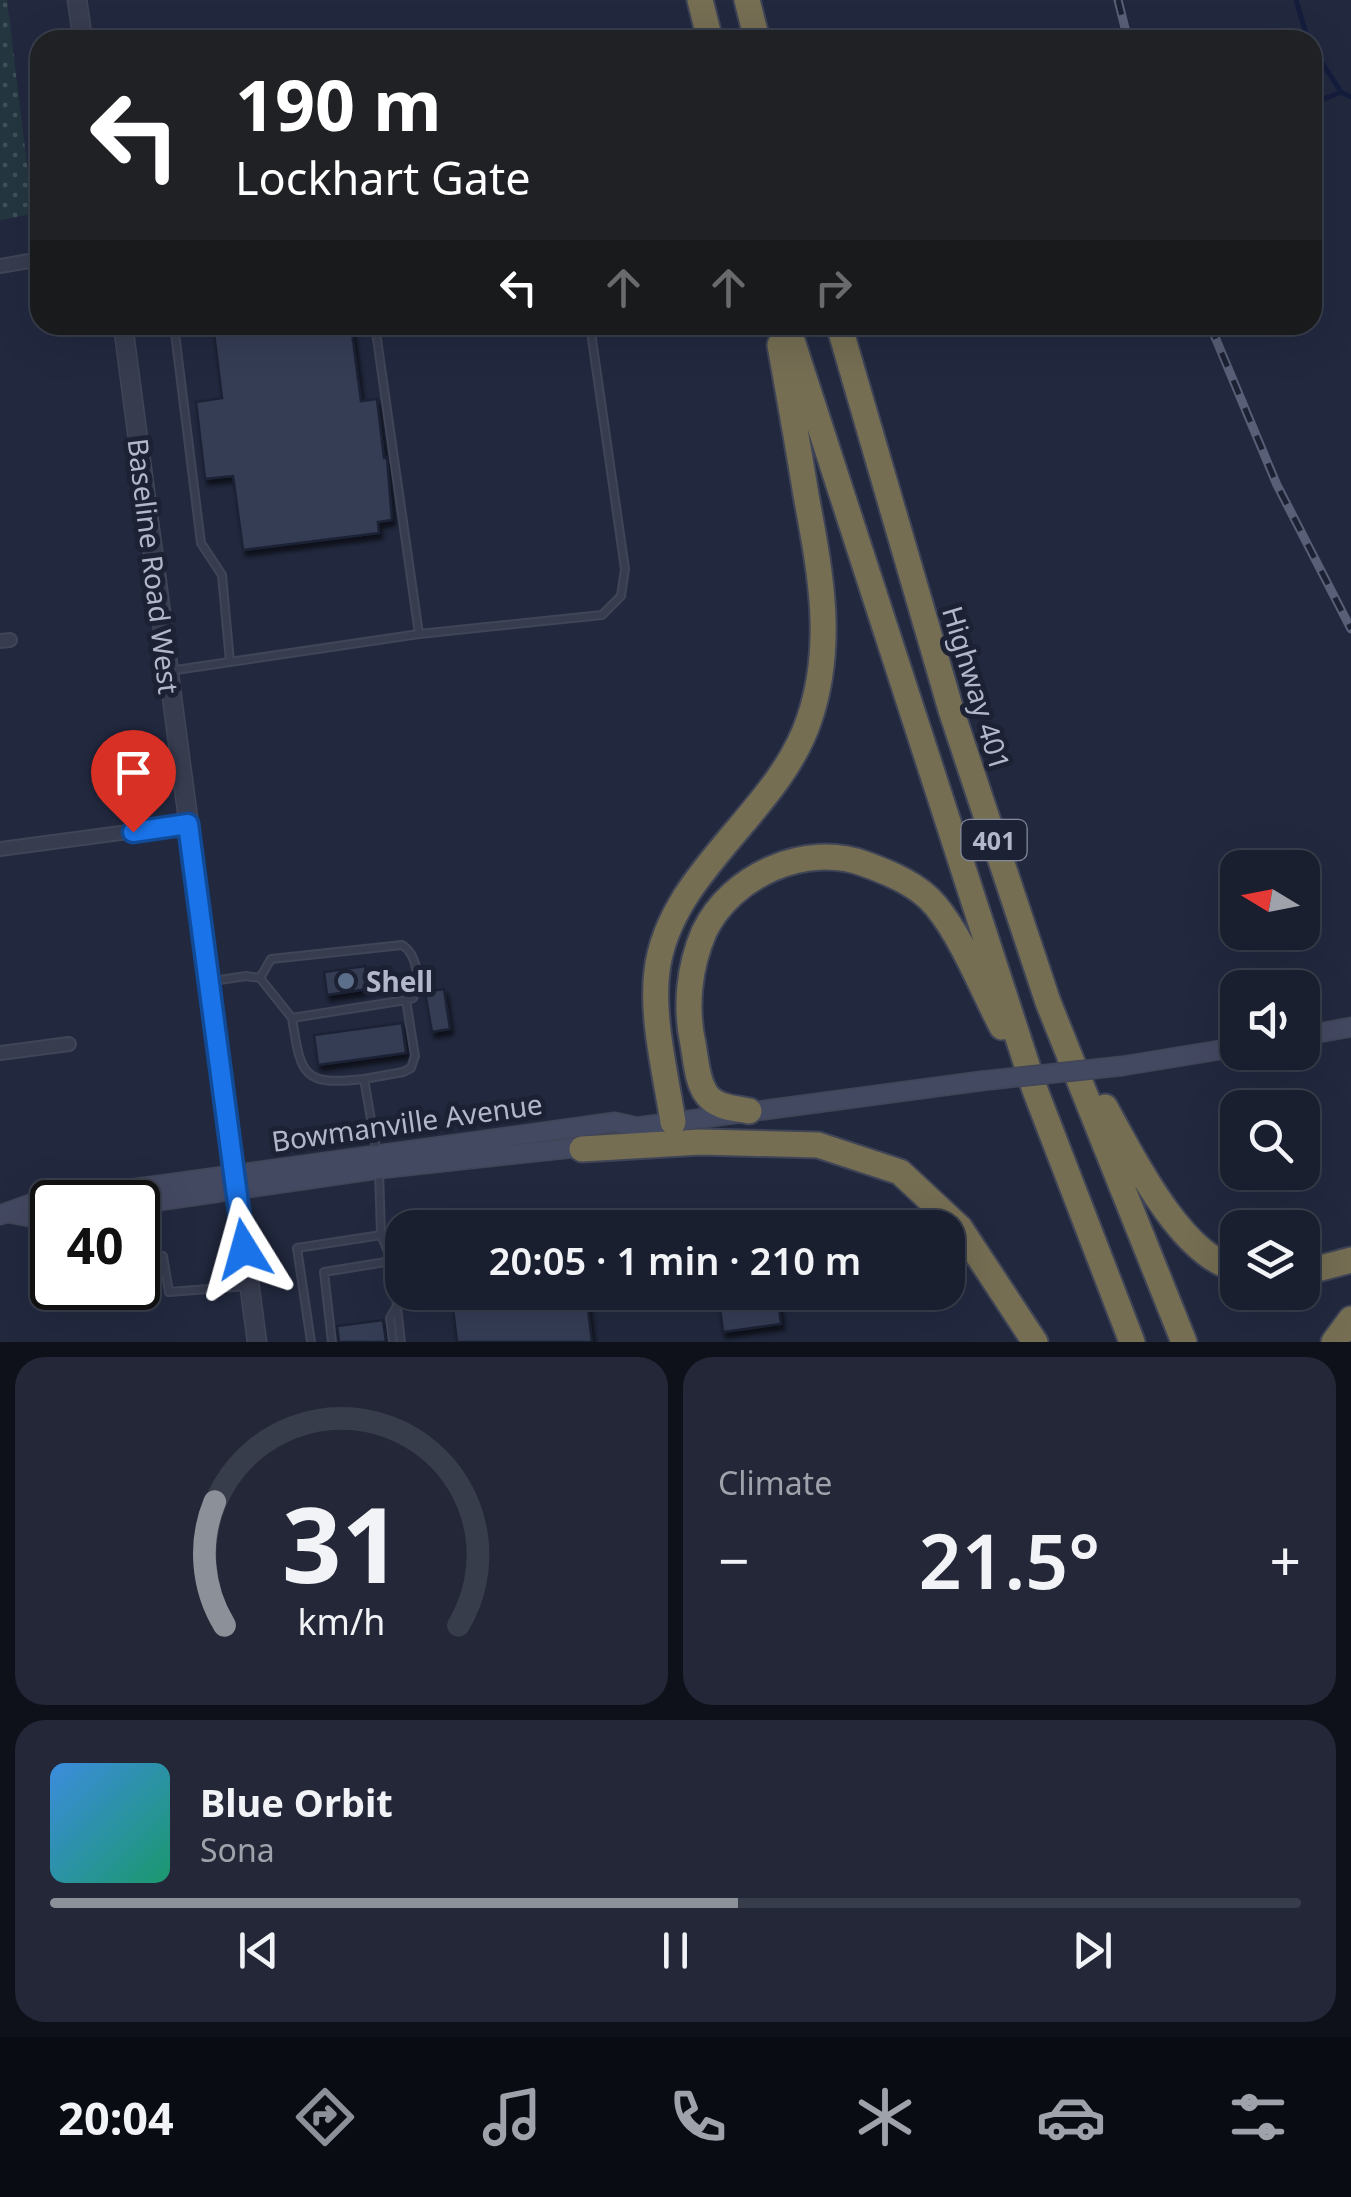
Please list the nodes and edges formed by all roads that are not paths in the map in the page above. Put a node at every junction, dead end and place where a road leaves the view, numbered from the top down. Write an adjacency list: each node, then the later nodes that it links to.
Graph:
1 (77, 0): 4 (street)
2 (700, 0): 5 (highway)
3 (747, 0): 6 (highway)
4 (82, 30)
5 (708, 30)
6 (755, 30)
7 (30, 262): 8 (street)
8 (0, 266)
9 (124, 335): 18 (street, Baseline Road West)
10 (175, 335): 17 (lane)
11 (377, 335): 16 (lane)
12 (591, 335): 16 (lane)
13 (778, 335): 34 (highway)
14 (790, 335): 32 (highway, 401)
15 (842, 335): 24 (highway, Highway 401 / 401)
16 (418, 634): 17 (lane)
17 (230, 662): 18 (lane)
18 (168, 672): 19 (street, Baseline Road West)
19 (188, 824): 20 (street); 22 (street, Baseline Road West)
20 (0, 849)
21 (260, 978): 22 (lane); 23 (lane); 25 (lane)
22 (208, 982): 38 (street, Baseline Road West)
23 (406, 1000): 25 (lane); 31 (lane)
24 (1048, 1002): 47 (highway); 62 (highway, Highway 401 / 401)
25 (292, 1018): 31 (lane)
26 (1351, 1027): 27 (main road)
27 (1320, 1033)
28 (69, 1044): 30 (street)
29 (1220, 1049): 33 (main road, Bowmanville Avenue, bridge)
30 (0, 1053)
31 (364, 1079): 37 (lane)
32 (1034, 1090): 33 (highway); 61 (highway, 401)
33 (749, 1111): 34 (main road, Bowmanville Avenue)
34 (673, 1122): 35 (main road, Bowmanville Avenue)
35 (637, 1127): 36 (main road, Bowmanville Avenue); 37 (main road, Bowmanville Avenue)
36 (582, 1148): 37 (main road, Bowmanville Avenue); 60 (highway)
37 (378, 1161): 38 (main road, Bowmanville Avenue); 42 (lane)
38 (234, 1180): 39 (main road, Bowmanville Avenue); 40 (main road, Bowmanville Avenue); 51 (street, Baseline Road West)
39 (160, 1198)
40 (4, 1214): 41 (main road, Bowmanville Avenue)
41 (30, 1218)
42 (381, 1235): 43 (lane); 56 (lane)
43 (385, 1244)
44 (160, 1256): 49 (lane)
45 (1351, 1260): 48 (highway)
46 (385, 1262): 57 (lane)
47 (1220, 1262)
48 (1320, 1268)
49 (166, 1273): 50 (lane); 51 (lane)
50 (160, 1274)
51 (250, 1286): 55 (street, Baseline Road West)
52 (395, 1310): 58 (lane)
53 (397, 1310): 59 (lane)
54 (1351, 1319): 63 (highway)
55 (257, 1342)
56 (311, 1342)
57 (332, 1342)
58 (393, 1342)
59 (401, 1342)
60 (1035, 1342)
61 (1132, 1342)
62 (1184, 1342)
63 (1334, 1342)

